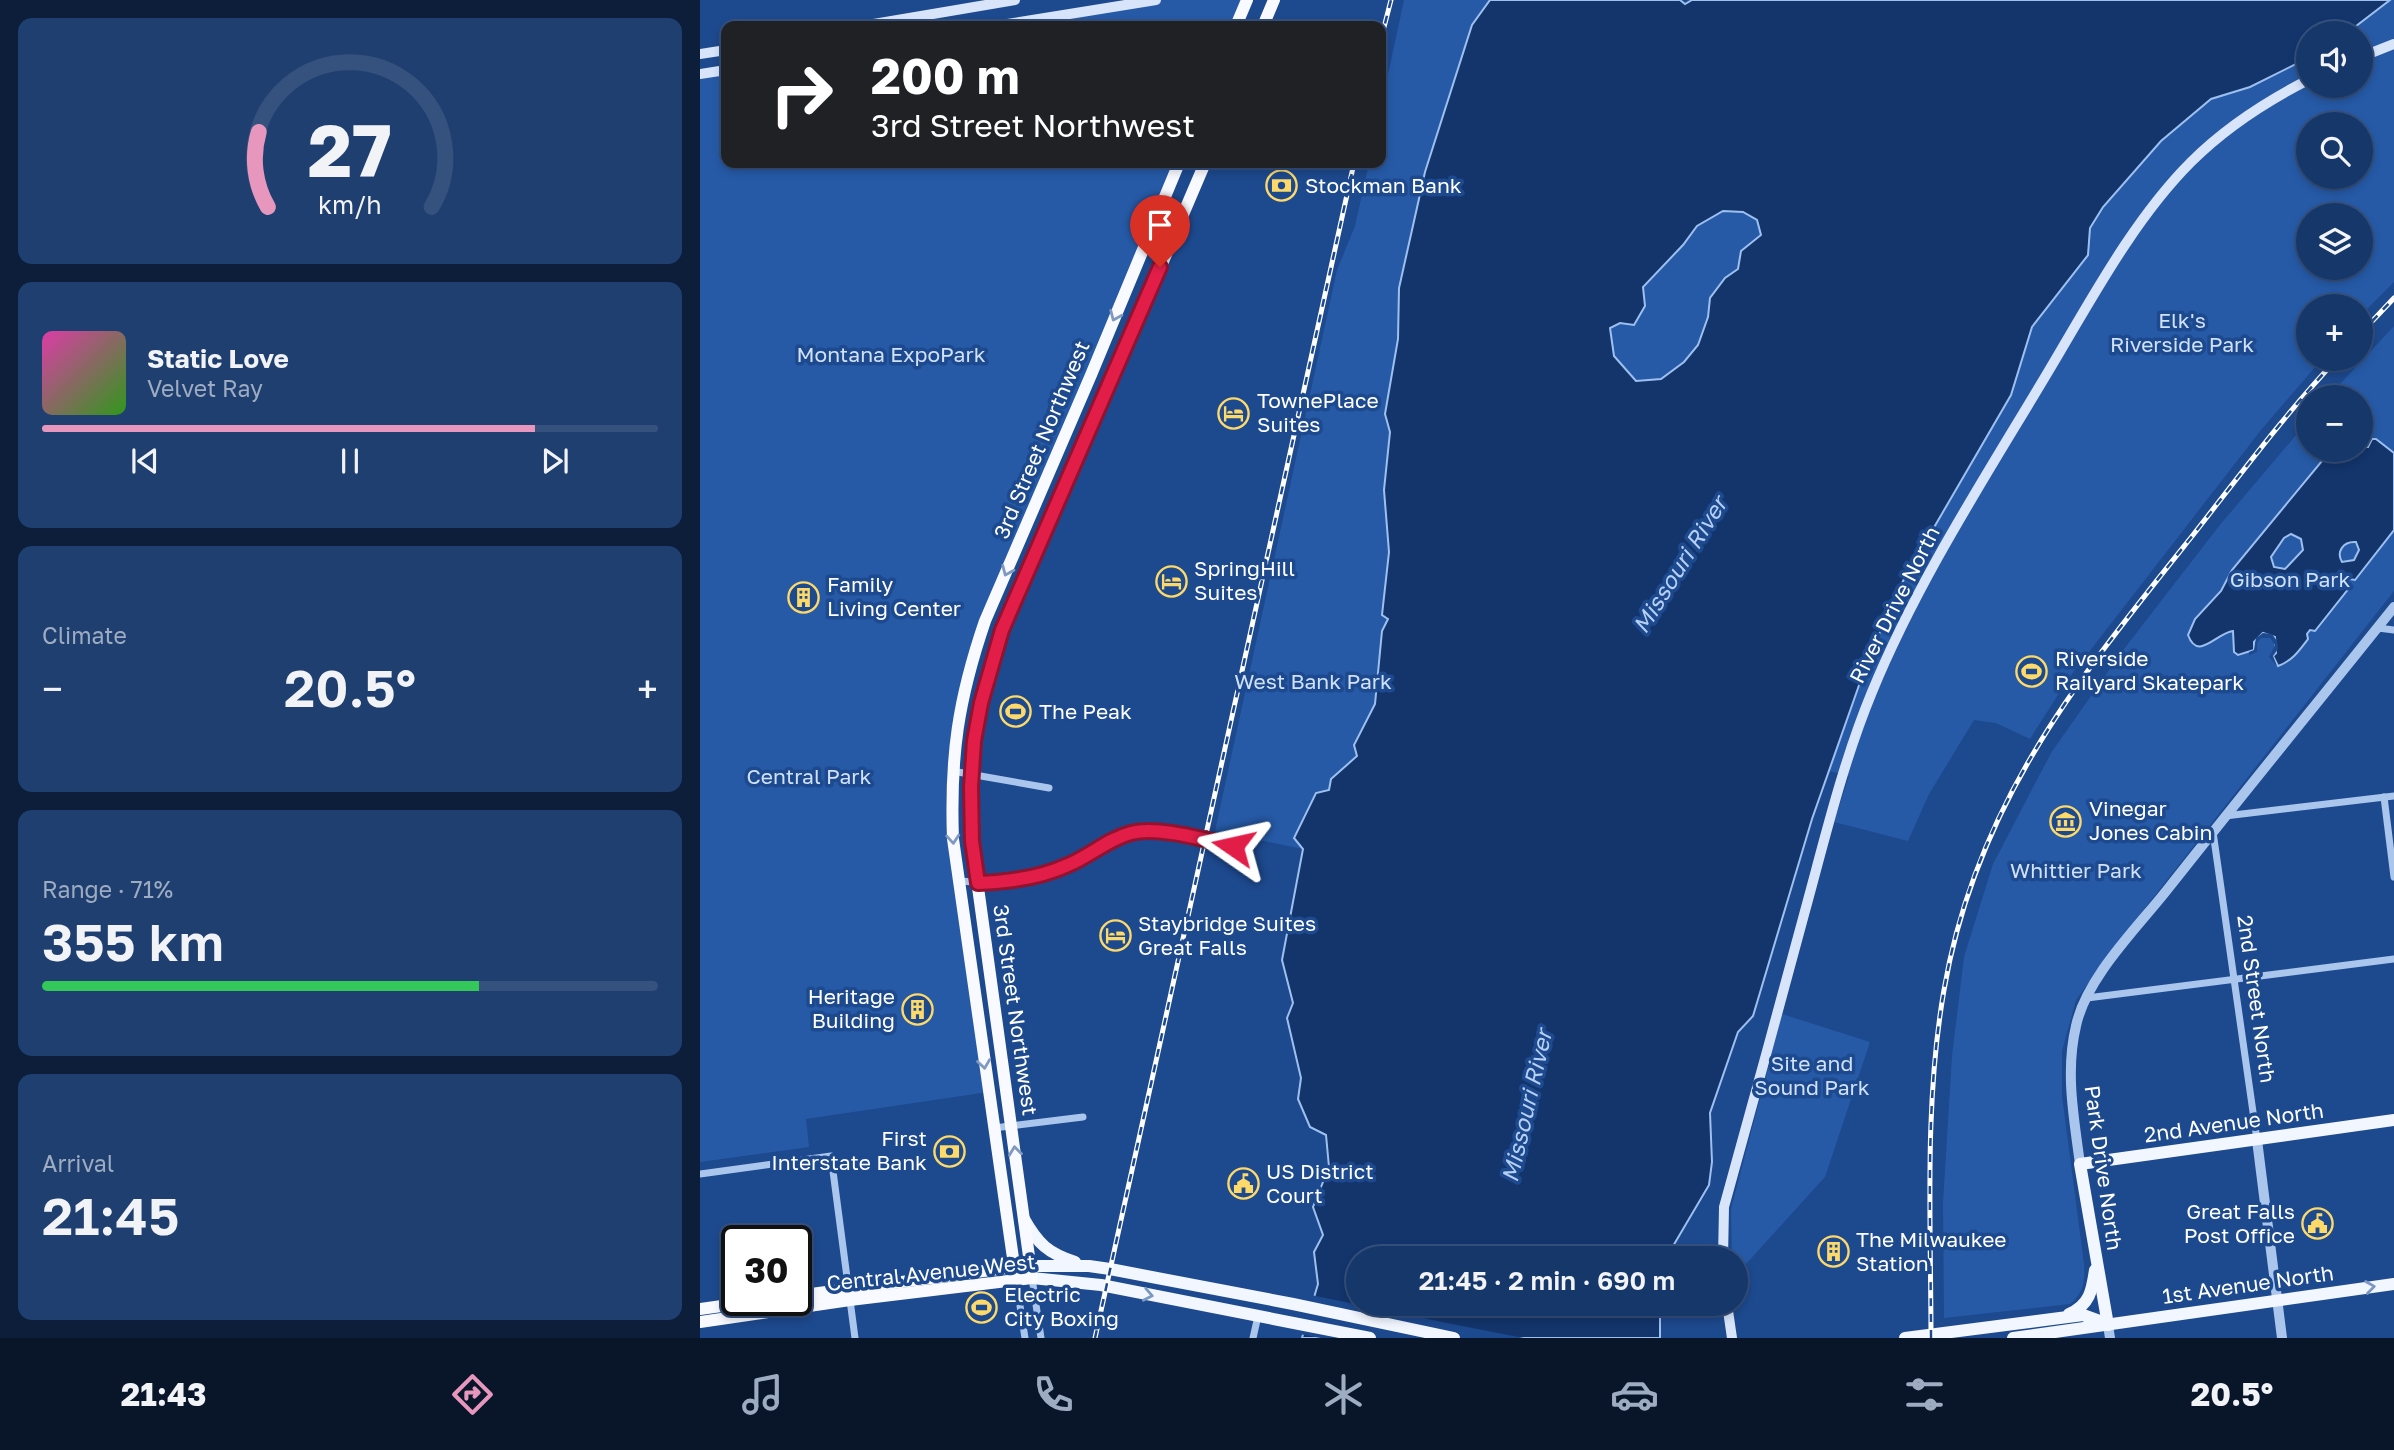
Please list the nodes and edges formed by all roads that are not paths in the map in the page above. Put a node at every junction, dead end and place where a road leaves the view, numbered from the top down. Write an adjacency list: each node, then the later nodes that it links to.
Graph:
1 (1016, 0): 5 (main road)
2 (1156, 0): 6 (main road)
3 (1247, 0): 7 (highway)
4 (1274, 0): 8 (highway)
5 (892, 21)
6 (1026, 21)
7 (1238, 21)
8 (1265, 21)
9 (2394, 44): 11 (main road)
10 (721, 51): 12 (main road)
11 (2373, 52)
12 (700, 54)
13 (721, 71): 14 (main road)
14 (700, 74)
15 (2296, 87): 43 (main road, River Drive North)
16 (1177, 168): 21 (highway, 3rd Street Northwest, one-way to 21)
17 (1203, 168): 22 (highway, 3rd Street Northwest)
18 (2394, 607): 19 (street, Park Drive North)
19 (2378, 628): 20 (street); 26 (street, Park Drive North)
20 (2394, 630)
21 (952, 771): 22 (street); 30 (highway, 3rd Street Northwest, one-way to 30)
22 (972, 774): 23 (street); 31 (highway, 3rd Street Northwest)
23 (1049, 788)
24 (2394, 796): 25 (street)
25 (2384, 797): 26 (street); 29 (street)
26 (2224, 816): 27 (street, Park Drive North)
27 (2213, 831): 33 (street, 2nd Street North); 34 (street, Park Drive North)
28 (1233, 846): 31 (street)
29 (2394, 877)
30 (957, 881): 31 (street); 38 (highway, 3rd Street Northwest, one-way to 38)
31 (978, 883): 37 (highway, 3rd Street Northwest)
32 (2394, 958): 33 (street)
33 (2234, 980): 34 (street); 39 (street, 2nd Street North)
34 (2087, 998): 40 (street, Park Drive North)
35 (1083, 1117): 37 (street)
36 (2394, 1120): 39 (main road, 2nd Avenue North)
37 (1012, 1126): 38 (street); 42 (highway, 3rd Street Northwest, one-way to 37)
38 (993, 1128): 47 (highway, 3rd Street Northwest)
39 (2257, 1139): 40 (main road, 2nd Avenue North); 51 (street, 2nd Street North)
40 (2080, 1164): 44 (main road, Park Drive North)
41 (700, 1174): 49 (street)
42 (1024, 1219): 45 (main road); 46 (highway, 3rd Street Northwest)
43 (1723, 1246)
44 (2096, 1259): 56 (main road); 58 (main road, Park Drive North)
45 (1089, 1266): 46 (main road, Central Avenue West); 64 (main road, Central Avenue West)
46 (1030, 1272): 47 (highway, Central Avenue West); 54 (main road, Central Avenue West, one-way to 54); 61 (street)
47 (1015, 1273): 49 (highway, Central Avenue West); 60 (street)
48 (2394, 1284): 51 (main road, 1st Avenue North, one-way to 48)
49 (849, 1294): 50 (highway, Central Avenue West); 57 (highway, Central Avenue West); 59 (street)
50 (812, 1295)
51 (2277, 1300): 58 (main road, 1st Avenue North); 68 (street, 2nd Street North)
52 (721, 1306): 53 (highway)
53 (700, 1309)
54 (1258, 1316): 62 (street); 63 (main road, Central Avenue West)
55 (1729, 1316): 65 (main road)
56 (2059, 1318): 58 (main road, 1st Avenue North); 66 (main road, 1st Avenue North)
57 (700, 1322)
58 (2109, 1331): 67 (main road, 1st Avenue North)
59 (855, 1338)
60 (1025, 1338)
61 (1041, 1338)
62 (1253, 1338)
63 (1370, 1338)
64 (1454, 1338)
65 (1732, 1338)
66 (1905, 1338)
67 (2013, 1338)
68 (2282, 1338)

